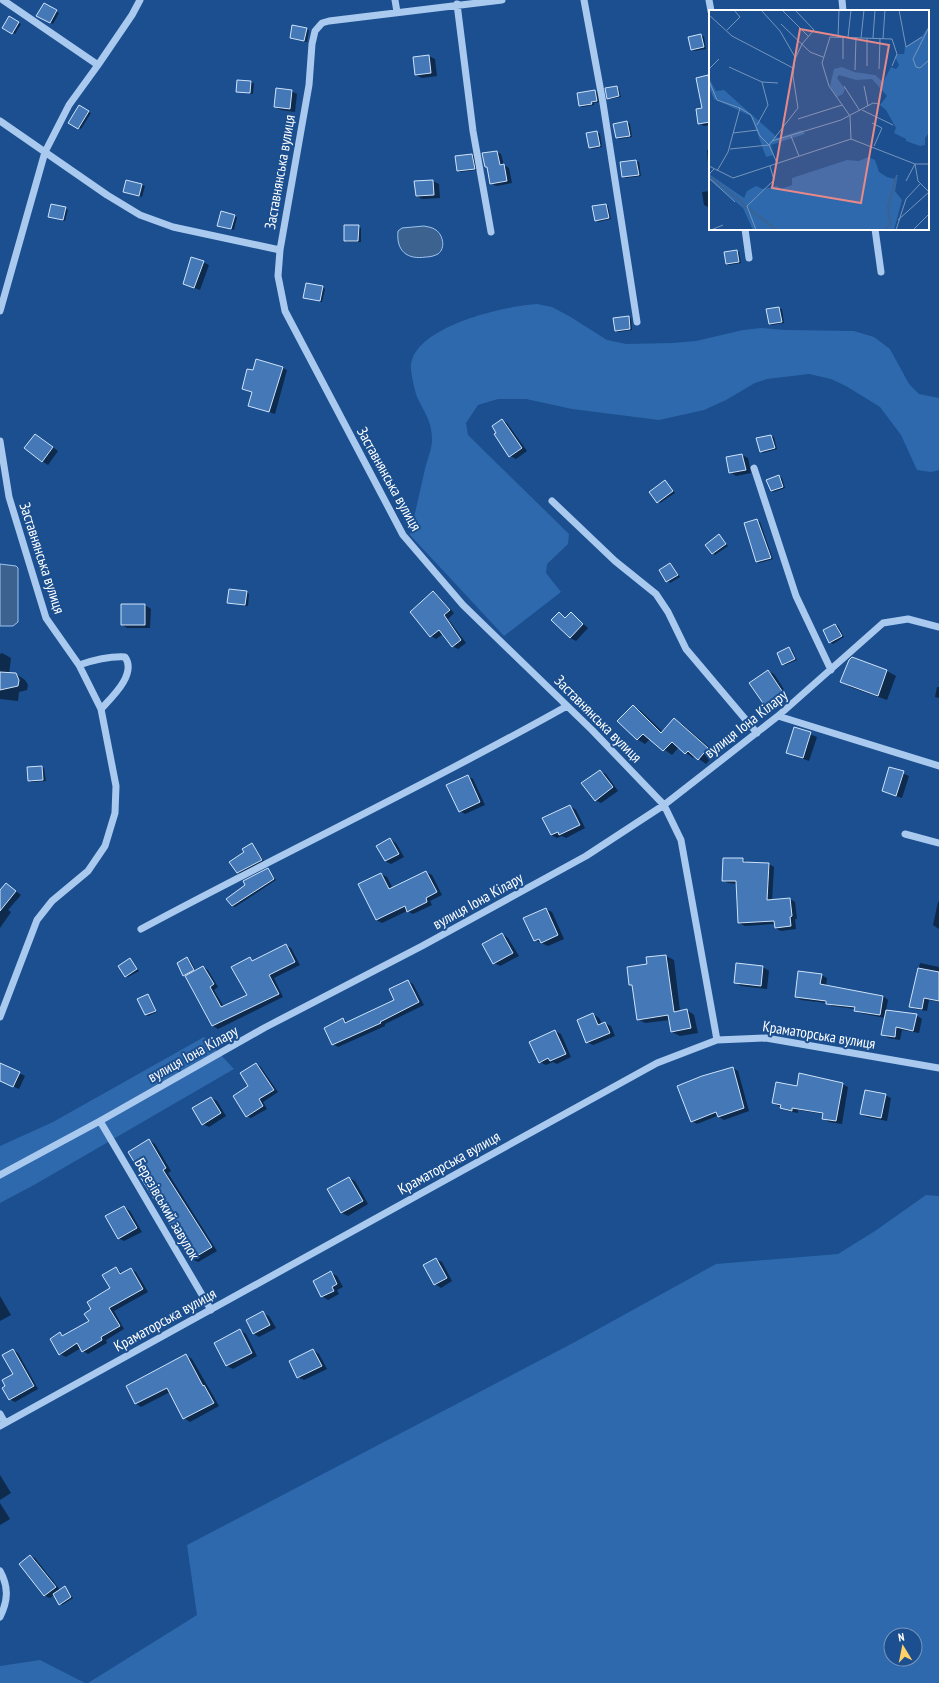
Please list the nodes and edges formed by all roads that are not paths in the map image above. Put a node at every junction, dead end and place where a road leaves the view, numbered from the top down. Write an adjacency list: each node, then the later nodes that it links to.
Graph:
1 (3, 0): 12 (street)
2 (140, 0): 12 (street)
3 (395, 0): 11 (street)
4 (502, 0): 8 (street, Заставнянська вулиця)
5 (584, 0): 23 (street)
6 (709, 0): 9 (street)
7 (842, 0): 10 (street)
8 (457, 4): 11 (street, Заставнянська вулиця); 17 (street)
9 (711, 10)
10 (843, 10)
11 (397, 12): 18 (street, Заставнянська вулиця)
12 (98, 65): 14 (street)
13 (0, 121): 14 (street)
14 (45, 152): 18 (street); 21 (street)
15 (745, 230): 19 (street)
16 (875, 230): 20 (street)
17 (491, 232)
18 (280, 250): 30 (street, Заставнянська вулиця)
19 (749, 258)
20 (881, 272)
21 (1, 300): 22 (street)
22 (0, 311)
23 (637, 322)
24 (0, 442): 28 (street, Заставнянська вулиця)
25 (754, 468): 29 (street)
26 (552, 502): 33 (street)
27 (939, 626): 29 (street, вулиця Іона Кілару)
28 (79, 665): 31 (street, Заставнянська вулиця); 31 (street)
29 (831, 670): 32 (street, вулиця Іона Кілару)
30 (567, 706): 35 (street, Заставнянська вулиця); 38 (street)
31 (102, 709): 39 (street, Заставнянська вулиця)
32 (778, 716): 33 (street, вулиця Іона Кілару); 34 (street)
33 (756, 733): 35 (street, вулиця Іона Кілару)
34 (939, 766)
35 (664, 804): 40 (street, Заставнянська вулиця); 42 (street, вулиця Іона Кілару)
36 (905, 834): 37 (street)
37 (939, 843)
38 (141, 929)
39 (0, 1017)
40 (717, 1040): 41 (street, Краматорська вулиця); 44 (street, Краматорська вулиця)
41 (939, 1068)
42 (100, 1121): 43 (street, вулиця Іона Кілару); 44 (street, Березівський завулок)
43 (0, 1175)
44 (211, 1310): 46 (street, Краматорська вулиця)
45 (0, 1414): 46 (street)
46 (3, 1425)
47 (0, 1571): 48 (street)
48 (0, 1617)

